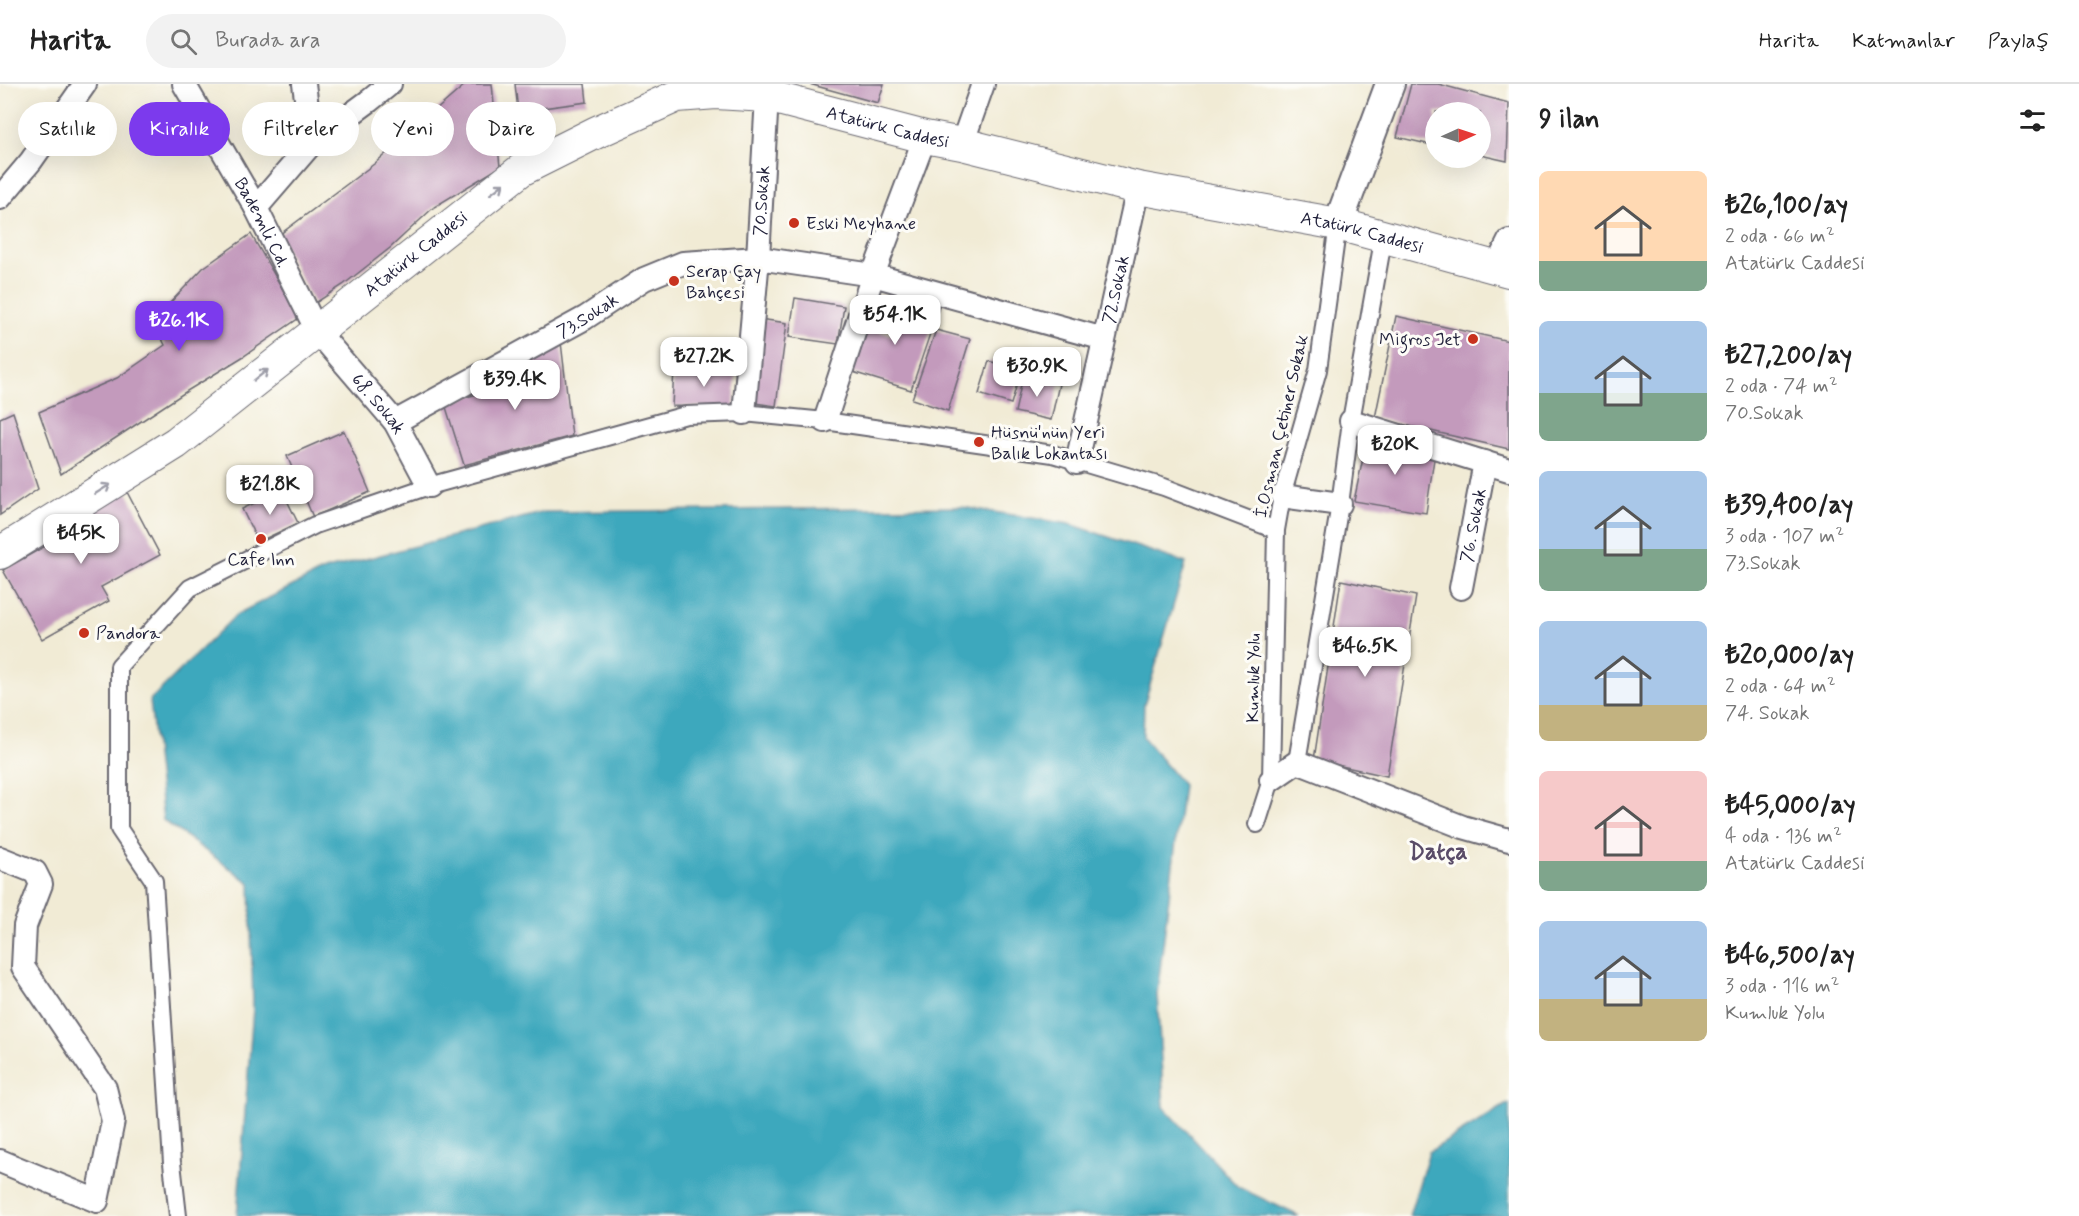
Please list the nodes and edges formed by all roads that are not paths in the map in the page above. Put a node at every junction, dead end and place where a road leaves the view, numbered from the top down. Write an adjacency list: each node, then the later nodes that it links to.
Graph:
1 (85, 84): 15 (street)
2 (184, 84): 16 (street, Bademli Cd.)
3 (304, 84): 9 (street)
4 (390, 84): 10 (street)
5 (982, 84): 12 (street)
6 (1390, 84): 17 (street)
7 (715, 89): 8 (main road, Atatürk Caddesi); 22 (main road, Atatürk Caddesi, one-way to 7)
8 (770, 90): 11 (main road, Atatürk Caddesi); 19 (street, 70.Sokak)
9 (306, 102)
10 (359, 108)
11 (926, 137): 12 (main road, Atatürk Caddesi); 21 (street)
12 (962, 144): 14 (main road, Atatürk Caddesi)
13 (301, 156): 16 (street)
14 (1138, 188): 17 (main road, Atatürk Caddesi); 23 (street, 72.Sokak)
15 (0, 198)
16 (256, 208): 22 (street, Bademli Cd.)
17 (1338, 224): 18 (main road, Atatürk Caddesi); 32 (street, İ.Osman Çetiner Sokak)
18 (1384, 235): 20 (main road, Atatürk Caddesi); 26 (street)
19 (758, 258): 21 (street, 73.Sokak); 24 (street, 70.Sokak); 27 (street, 73.Sokak)
20 (1505, 260)
21 (873, 275): 23 (street, 73.Sokak); 25 (street)
22 (317, 331): 27 (street, 68. Sokak); 35 (main road, Atatürk Caddesi, one-way to 22)
23 (1104, 339): 28 (street, 72.Sokak)
24 (744, 413): 25 (street); 31 (street)
25 (825, 421): 28 (street)
26 (1351, 421): 29 (street); 33 (street)
27 (395, 422): 31 (street, 68. Sokak)
28 (1077, 462): 34 (street)
29 (1485, 462): 30 (street); 36 (street, 76. Sokak)
30 (1509, 470)
31 (429, 486): 43 (street)
32 (1282, 496): 33 (street); 34 (street, İ.Osman Çetiner Sokak)
33 (1340, 504): 37 (street)
34 (1276, 530): 38 (street, Kumluk Yolu)
35 (0, 553)
36 (1461, 588)
37 (1297, 762): 38 (street); 40 (street)
38 (1271, 780): 39 (street, Kumluk Yolu)
39 (1257, 824)
40 (1509, 840)
41 (0, 858): 42 (street)
42 (0, 1161)
43 (178, 1216)

